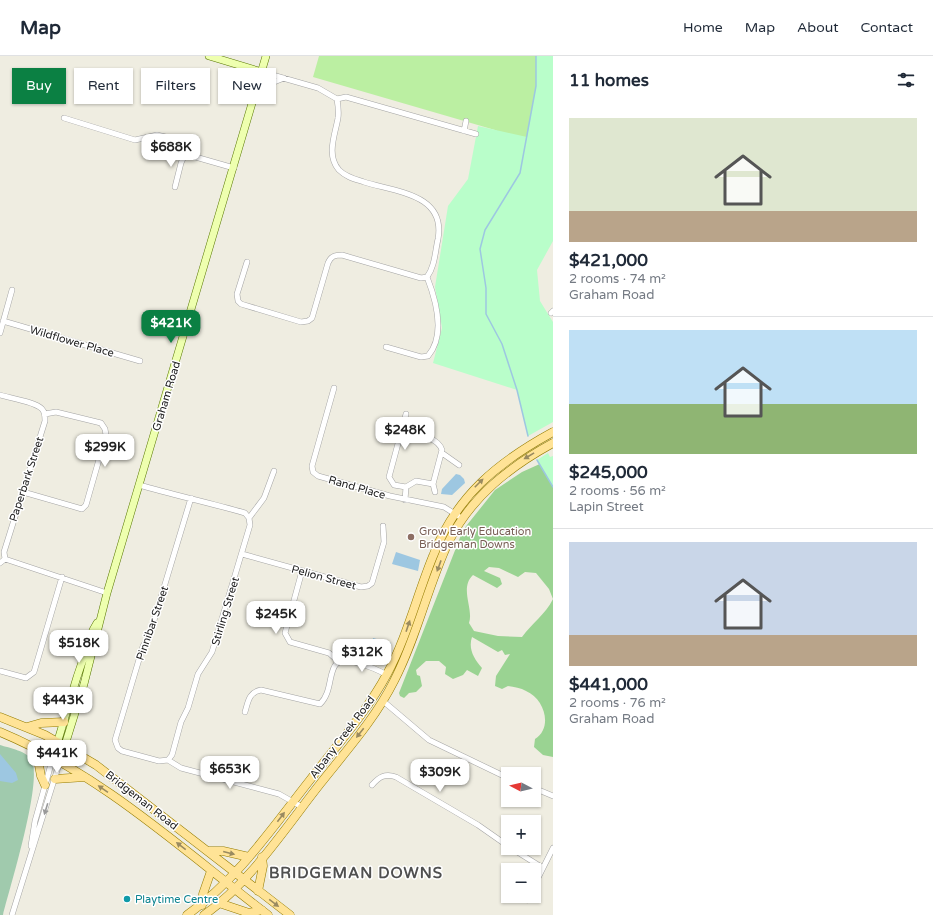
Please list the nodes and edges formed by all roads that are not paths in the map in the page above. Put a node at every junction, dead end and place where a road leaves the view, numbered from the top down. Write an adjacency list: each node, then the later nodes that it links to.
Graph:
1 (209, 56): 3 (street)
2 (266, 56): 4 (street, Graham Road)
3 (249, 68)
4 (263, 68)
5 (276, 76): 6 (street)
6 (284, 78): 7 (street); 8 (street)
7 (276, 81)
8 (337, 99): 12 (street); 18 (street)
9 (253, 104): 15 (street, Graham Road)
10 (64, 118): 14 (street)
11 (466, 121): 12 (street)
12 (464, 131): 13 (street)
13 (476, 134)
14 (185, 154): 15 (street); 16 (street)
15 (234, 168): 35 (street, Graham Road)
16 (175, 187)
17 (247, 262): 18 (street)
18 (427, 277): 22 (street)
19 (12, 290): 20 (street)
20 (3, 321): 21 (street); 23 (street, Wildflower Place)
21 (0, 333)
22 (386, 347)
23 (140, 361)
24 (334, 388): 40 (street, Rand Place)
25 (0, 395): 26 (street)
26 (45, 414): 37 (street, Paperbark Street); 37 (street)
27 (406, 414): 28 (street)
28 (402, 431): 31 (street); 36 (street)
29 (553, 432): 41 (main road, Albany Creek Road, one-way to 29)
30 (553, 443): 43 (main road, Albany Creek Road, one-way to 43)
31 (442, 452): 32 (street); 34 (street)
32 (459, 465)
33 (274, 471): 42 (street)
34 (433, 484): 36 (street); 38 (street)
35 (139, 485): 39 (street); 50 (street, Graham Road)
36 (406, 487): 40 (street)
37 (23, 492): 46 (street, Paperbark Street)
38 (435, 492)
39 (191, 498): 42 (street); 64 (street, Pinnibar Street)
40 (405, 500): 41 (street, Rand Place)
41 (455, 514): 43 (street, Rand Place); 54 (main road, Albany Creek Road, one-way to 41)
42 (250, 518): 45 (street, Stirling Street)
43 (463, 519): 55 (main road, Albany Creek Road, one-way to 55)
44 (384, 526): 48 (street, Pelion Street)
45 (242, 554): 48 (street, Pelion Street); 64 (street, Stirling Street)
46 (5, 559): 47 (street); 49 (street)
47 (0, 564)
48 (302, 571): 52 (street)
49 (62, 578): 50 (street); 53 (street)
50 (107, 593): 51 (street, Graham Road)
51 (99, 621): 58 (street, Graham Road); 61 (street, Graham Road)
52 (338, 661): 54 (street); 56 (street)
53 (0, 671)
54 (386, 675): 72 (main road, Albany Creek Road)
55 (383, 701): 65 (street); 73 (main road, Albany Creek Road, one-way to 73)
56 (245, 712)
57 (0, 717): 59 (main road, Bridgeman Road)
58 (64, 722): 59 (main road); 61 (street, Graham Road)
59 (27, 727): 61 (main road, Bridgeman Road)
60 (0, 732): 62 (main road, Bridgeman Road)
61 (61, 744): 63 (street, Graham Road); 77 (main road, Bridgeman Road)
62 (36, 749): 63 (main road, Bridgeman Road); 68 (main road)
63 (56, 759): 66 (main road, Bridgeman Road); 67 (street, Graham Road); 68 (street, Graham Road)
64 (168, 760): 72 (street)
65 (501, 775)
66 (85, 777): 67 (main road); 82 (main road, Bridgeman Road, one-way to 66)
67 (55, 779): 76 (street, Graham Road, one-way to 76)
68 (45, 786): 76 (street, Graham Road)
69 (372, 786): 74 (street)
70 (541, 791): 71 (street)
71 (553, 796)
72 (293, 801): 73 (street); 79 (main road, Albany Creek Road, one-way to 72)
73 (302, 807): 80 (main road, Albany Creek Road)
74 (501, 841)
75 (553, 848): 81 (street)
76 (31, 850): 92 (street, Graham Road)
77 (208, 851): 79 (main road, one-way to 79); 84 (main road, Bridgeman Road)
78 (522, 855): 81 (street)
79 (249, 857): 84 (main road, Albany Creek Road)
80 (262, 857): 85 (main road, Albany Creek Road); 88 (main road)
81 (543, 868): 83 (street)
82 (211, 870): 86 (main road, Bridgeman Road); 89 (main road)
83 (541, 872)
84 (235, 873): 85 (main road, Bridgeman Road); 86 (main road, Albany Creek Road)
85 (243, 880): 87 (main road, Albany Creek Road); 88 (main road, Bridgeman Road)
86 (226, 883): 87 (main road, Bridgeman Road); 89 (main road, Albany Creek Road)
87 (235, 889): 90 (main road, Albany Creek Road); 91 (main road, Bridgeman Road)
88 (258, 891): 96 (main road, Bridgeman Road, one-way to 96)
89 (202, 904): 93 (main road, Albany Creek Road)
90 (219, 904): 91 (main road); 94 (main road, Albany Creek Road)
91 (262, 910): 95 (main road, Bridgeman Road)
92 (12, 915)
93 (187, 915)
94 (204, 915)
95 (268, 915)
96 (290, 915)

